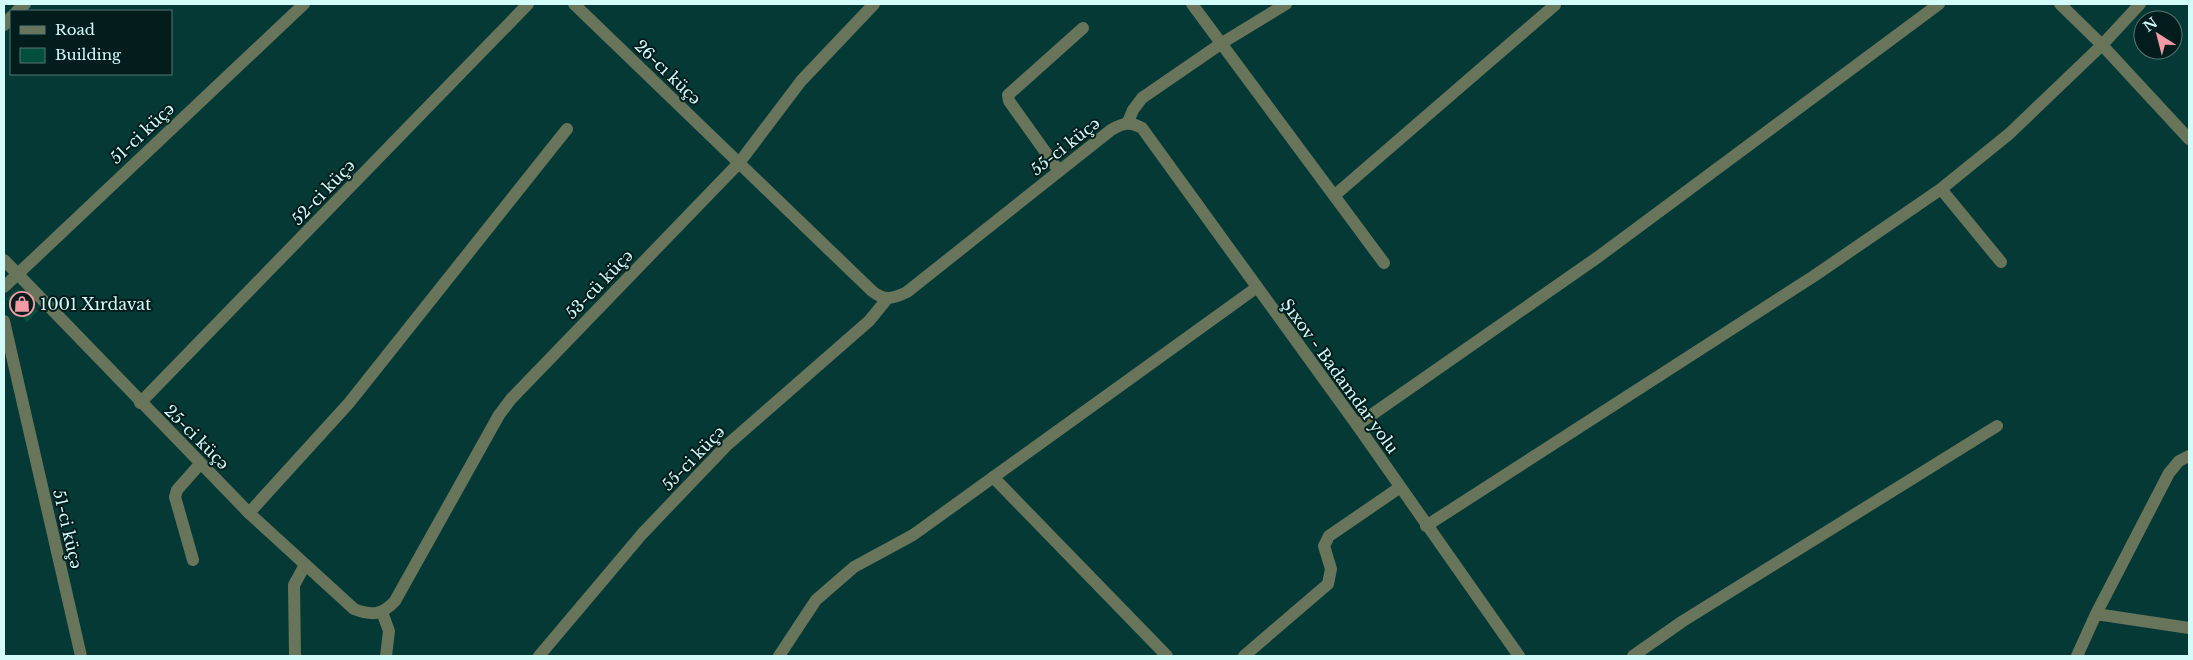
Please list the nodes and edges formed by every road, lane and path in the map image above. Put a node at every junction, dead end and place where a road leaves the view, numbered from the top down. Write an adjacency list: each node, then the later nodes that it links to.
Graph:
1 (304, 4): 24 (street, 51-ci küçə)
2 (528, 4): 29 (street, 52-ci küçə)
3 (574, 4): 17 (street, 26-cı küçə)
4 (874, 4): 17 (street, 53-cü küçə)
5 (1192, 4): 12 (street)
6 (1286, 4): 12 (street)
7 (1938, 4): 30 (street)
8 (2060, 4): 13 (street)
9 (2140, 4): 13 (street)
10 (1555, 5): 20 (street)
11 (1083, 28): 18 (street)
12 (1222, 43): 14 (street); 20 (street)
13 (2102, 45): 16 (street); 19 (street)
14 (1128, 122): 18 (street, 55-ci küçə); 26 (street, Şıxov - Badamdar yolu)
15 (567, 129): 36 (street)
16 (2189, 139)
17 (739, 163): 27 (street); 40 (street, 53-cü küçə)
18 (1059, 171): 27 (street, 55-ci küçə)
19 (1941, 189): 22 (street); 37 (street)
20 (1335, 194): 23 (street)
21 (4, 260): 24 (street, 25-ci küçə)
22 (2001, 262)
23 (1384, 263)
24 (16, 273): 25 (street, 51-ci küçə); 29 (street, 25-ci küçə)
25 (4, 286)
26 (1256, 288): 30 (street, Şıxov - Badamdar yolu); 34 (street)
27 (887, 299): 46 (street, 55-ci küçə)
28 (4, 321): 43 (street, 51-ci küçə)
29 (140, 403): 33 (street, 25-ci küçə)
30 (1357, 425): 35 (street, Şıxov - Badamdar yolu)
31 (1997, 426): 51 (street)
32 (2189, 456): 41 (street)
33 (200, 464): 36 (street, 25-ci küçə); 38 (street)
34 (993, 477): 47 (street); 48 (street)
35 (1399, 488): 37 (street, Şıxov - Badamdar yolu); 49 (street)
36 (250, 513): 39 (street, 25-ci küçə)
37 (1426, 526): 50 (street, Şıxov - Badamdar yolu)
38 (193, 560)
39 (305, 565): 40 (street, 25-ci küçə); 44 (street)
40 (382, 612): 45 (street)
41 (2096, 614): 42 (street); 52 (street)
42 (2189, 628)
43 (81, 656)
44 (295, 656)
45 (386, 656)
46 (539, 656)
47 (779, 656)
48 (1167, 656)
49 (1244, 656)
50 (1519, 656)
51 (1633, 656)
52 (2077, 656)

